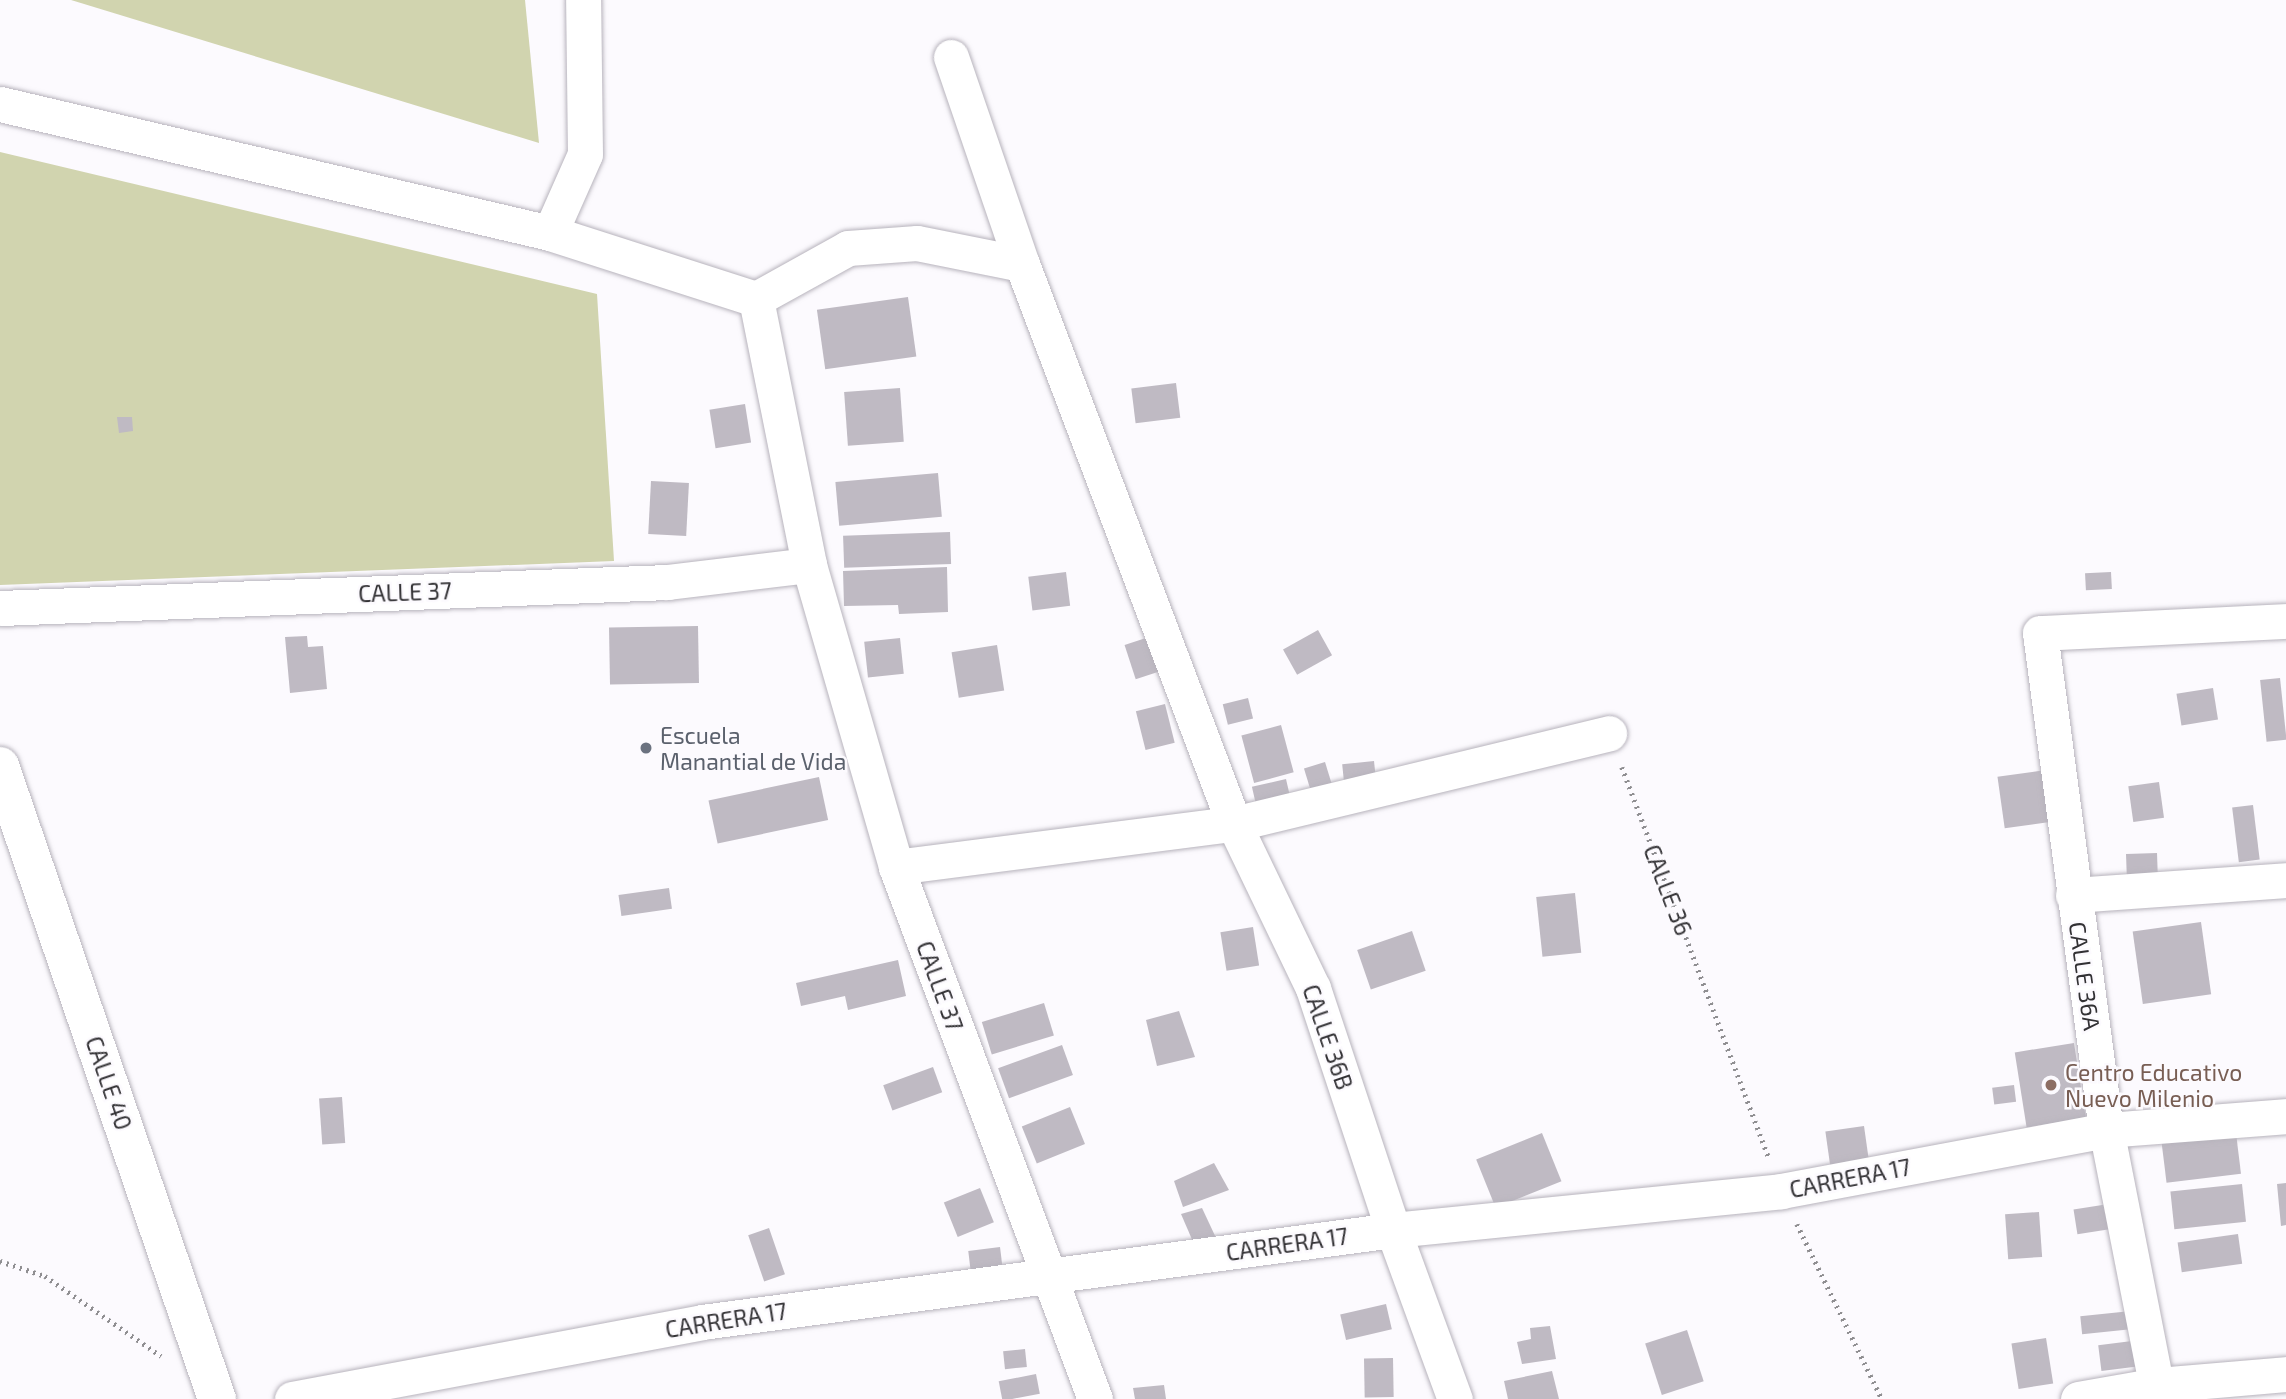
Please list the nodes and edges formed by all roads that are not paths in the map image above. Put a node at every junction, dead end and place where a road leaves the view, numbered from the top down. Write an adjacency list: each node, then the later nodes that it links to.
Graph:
1 (583, 0): 4 (street)
2 (951, 57): 5 (street, CALLE 36B)
3 (0, 104): 4 (street)
4 (550, 233): 6 (street)
5 (1022, 264): 6 (street); 12 (street, CALLE 36B)
6 (756, 299): 7 (street, CALLE 37)
7 (809, 565): 8 (street, CALLE 37); 13 (street, CALLE 37)
8 (0, 608)
9 (2286, 621): 15 (street, CALLE 36A)
10 (1609, 733): 12 (street)
11 (0, 766): 22 (street, CALLE 40)
12 (1234, 824): 13 (street); 18 (street, CALLE 36B)
13 (896, 867): 19 (street, CALLE 37)
14 (2286, 880): 15 (street)
15 (2073, 895): 17 (street, CALLE 36A)
16 (2286, 1116): 17 (street, CARRERA 17)
17 (2106, 1130): 18 (street, CARRERA 17); 21 (street, CALLE 36A)
18 (1393, 1230): 19 (street, CARRERA 17); 25 (street, CALLE 36B)
19 (1048, 1276): 23 (street, CARRERA 17); 24 (street, CALLE 37)
20 (2286, 1374): 21 (street)
21 (2159, 1392): 26 (street)
22 (217, 1397)
23 (292, 1399)
24 (1095, 1399)
25 (1455, 1399)
26 (2078, 1399)

